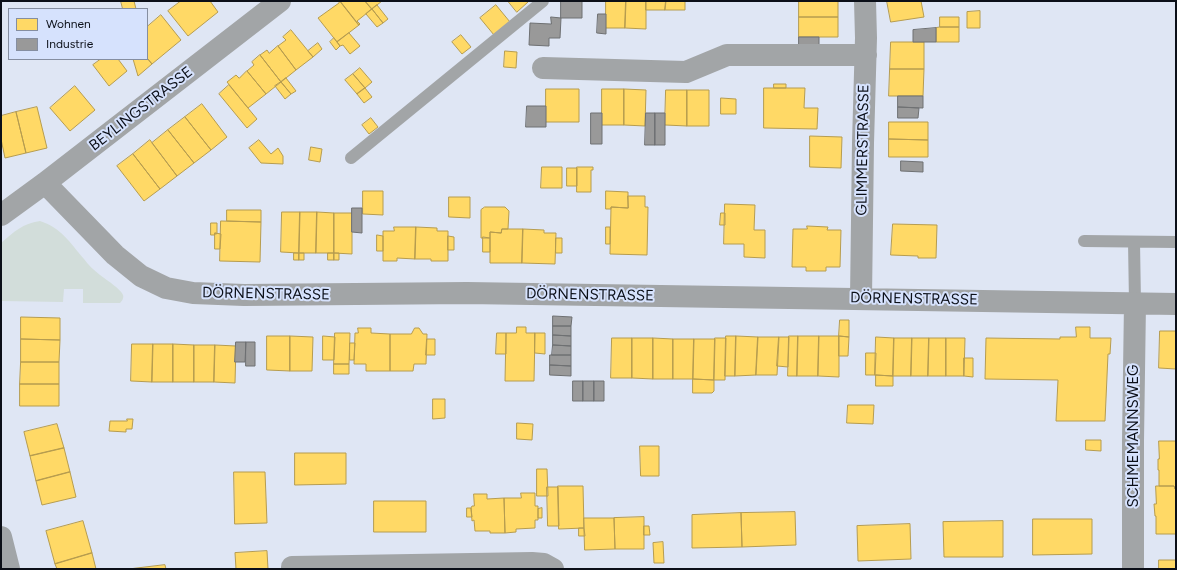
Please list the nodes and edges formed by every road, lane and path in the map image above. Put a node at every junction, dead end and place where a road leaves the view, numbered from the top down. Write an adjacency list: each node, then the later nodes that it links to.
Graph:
1 (280, 1): 7 (street, BEYLINGSTRASSE)
2 (543, 1): 6 (lane)
3 (865, 1): 4 (street, GLIMMERSTRASSE)
4 (866, 55): 5 (street); 12 (street, GLIMMERSTRASSE)
5 (543, 68)
6 (351, 158)
7 (45, 183): 8 (street, BEYLINGSTRASSE); 12 (street, DÖRNENSTRASSE)
8 (1, 215)
9 (1084, 241): 10 (lane)
10 (1134, 242): 11 (lane); 13 (lane)
11 (1176, 242)
12 (861, 298): 13 (street, DÖRNENSTRASSE)
13 (1135, 303): 14 (street, DÖRNENSTRASSE); 19 (street, SCHMEMANNSWEG)
14 (1176, 304)
15 (1, 537): 17 (main road)
16 (292, 567): 18 (street)
17 (9, 569)
18 (553, 569)
19 (1133, 569)

